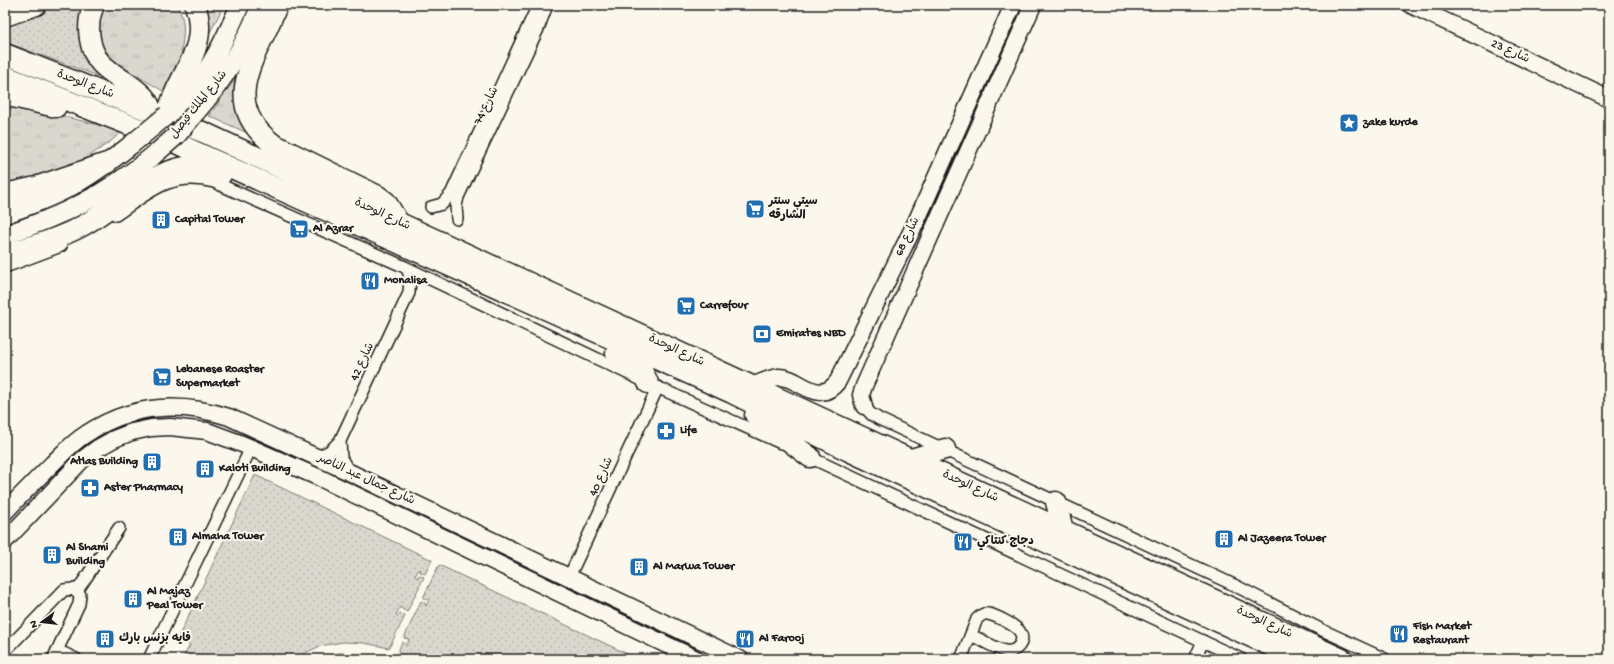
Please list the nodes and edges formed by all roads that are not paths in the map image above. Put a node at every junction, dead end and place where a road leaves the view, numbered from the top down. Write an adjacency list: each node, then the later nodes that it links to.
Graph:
1 (36, 5): 12 (highway)
2 (94, 5): 19 (highway)
3 (195, 5): 19 (highway)
4 (240, 5): 19 (main road, شارع الملك فيصل)
5 (261, 5): 28 (main road, شارع الملك فيصل, bridge)
6 (277, 5): 27 (highway)
7 (538, 5): 24 (street, شارع 74)
8 (547, 5): 26 (street, شارع 74)
9 (1014, 5): 13 (street, شارع 68)
10 (1033, 5): 23 (street, شارع 68)
11 (1411, 5): 17 (street, شارع 23)
12 (5, 16)
13 (998, 39): 23 (street); 34 (street, شارع 68)
14 (5, 54): 19 (highway, شارع الوحدة)
15 (5, 76): 18 (highway, شارع الوحدة)
16 (5, 94): 18 (highway)
17 (1609, 99)
18 (88, 108): 21 (highway, شارع الوحدة)
19 (160, 113): 20 (main road, شارع الملك فيصل, bridge); 27 (highway, شارع الوحدة)
20 (107, 164): 22 (highway); 25 (main road, شارع الملك فيصل)
21 (284, 191): 29 (highway); 36 (highway, شارع الوحدة)
22 (5, 194)
23 (945, 200): 35 (street, شارع 68)
24 (431, 207)
25 (5, 214)
26 (457, 219)
27 (399, 223): 38 (highway, شارع الوحدة)
28 (5, 235)
29 (5, 254)
30 (5, 267): 31 (street)
31 (408, 268): 32 (street); 33 (street, شارع 42)
32 (431, 279): 33 (street, شارع 42); 37 (street)
33 (409, 293): 41 (street, شارع 42)
34 (876, 303): 35 (street); 38 (street, شارع 68)
35 (895, 317): 40 (street, شارع 68)
36 (591, 330): 37 (highway); 39 (highway, شارع الوحدة)
37 (653, 385): 45 (street); 59 (street, شارع 40)
38 (752, 386): 46 (highway, شارع الوحدة)
39 (732, 393): 45 (highway); 72 (highway, شارع الوحدة)
40 (864, 406): 43 (street)
41 (340, 441): 44 (street, شارع 42); 47 (street)
42 (251, 448): 48 (street, شارع جمال عبد الناصر); 58 (street, شارع جمال عبد الناصر); 66 (street)
43 (945, 449): 46 (highway); 51 (street)
44 (317, 457): 47 (street, شارع جمال عبد الناصر); 50 (street, شارع جمال عبد الناصر)
45 (810, 457): 62 (street)
46 (910, 460): 57 (highway, شارع الوحدة)
47 (349, 472): 49 (street, شارع جمال عبد الناصر)
48 (320, 478): 49 (street); 53 (street, شارع جمال عبد الناصر)
49 (366, 480): 56 (street, شارع جمال عبد الناصر)
50 (19, 497): 52 (street, شارع جمال عبد الناصر); 54 (street)
51 (1056, 502): 57 (highway); 74 (street)
52 (5, 512)
53 (411, 523): 56 (street); 67 (street, شارع جمال عبد الناصر)
54 (5, 524)
55 (118, 528): 60 (street)
56 (468, 529): 59 (street, شارع جمال عبد الناصر)
57 (1063, 530): 73 (highway, شارع الوحدة)
58 (5, 541)
59 (569, 577): 68 (street, شارع جمال عبد الناصر)
60 (77, 591): 63 (street); 64 (street)
61 (971, 635): 69 (street)
62 (1203, 641): 70 (street); 71 (street)
63 (5, 651)
64 (55, 655): 65 (street)
65 (76, 659)
66 (150, 659)
67 (696, 659)
68 (740, 659)
69 (961, 659)
70 (1195, 659)
71 (1241, 659)
72 (1299, 659)
73 (1342, 659)
74 (1385, 659)

